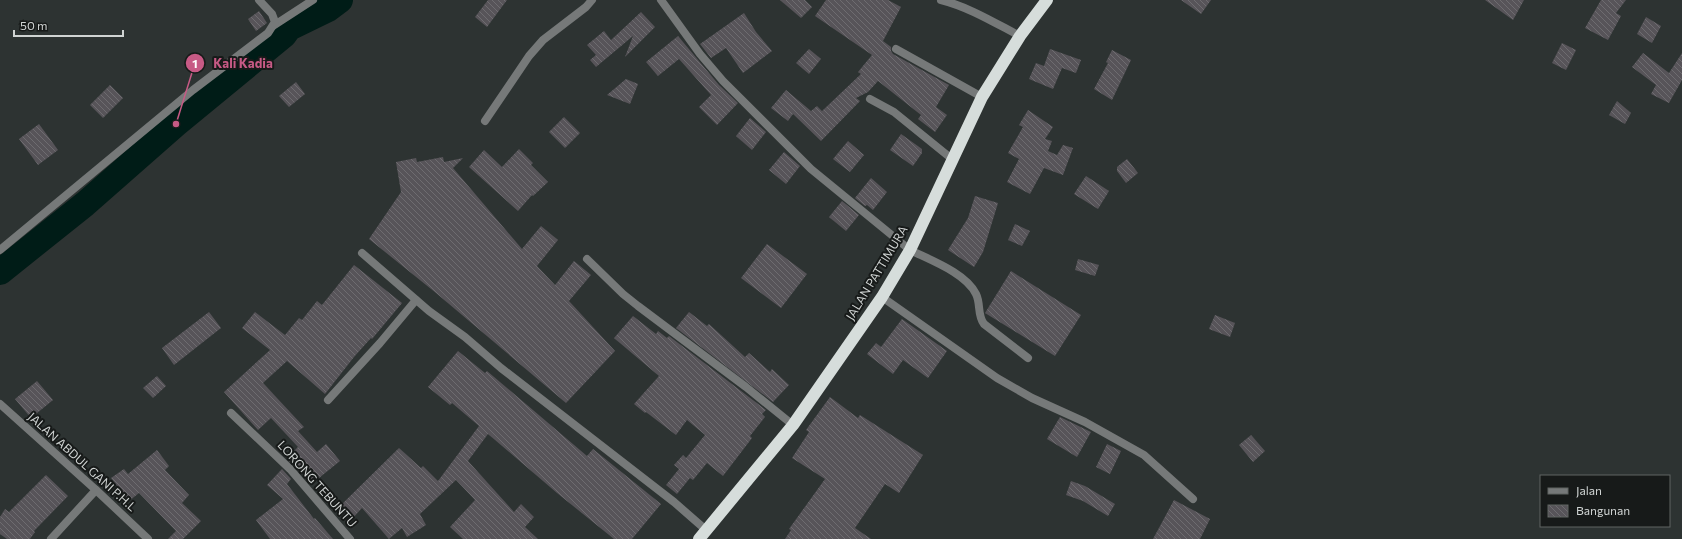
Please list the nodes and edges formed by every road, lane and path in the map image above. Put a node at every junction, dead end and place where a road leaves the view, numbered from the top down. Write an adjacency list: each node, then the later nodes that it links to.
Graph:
1 (259, 0): 7 (street)
2 (313, 0): 7 (street)
3 (592, 0): 12 (street)
4 (661, 0): 15 (street)
5 (940, 0): 8 (street)
6 (1046, 0): 8 (highway, JALAN PATTIMURA)
7 (273, 26): 14 (street)
8 (1020, 36): 10 (highway, JALAN PATTIMURA)
9 (896, 49): 10 (street)
10 (982, 97): 13 (highway, JALAN PATTIMURA)
11 (870, 99): 13 (street)
12 (485, 122)
13 (952, 159): 15 (highway, JALAN PATTIMURA)
14 (0, 250)
15 (910, 250): 18 (highway, JALAN PATTIMURA); 20 (street)
16 (362, 253): 19 (street)
17 (588, 258): 24 (street)
18 (882, 297): 24 (highway, JALAN PATTIMURA); 26 (street)
19 (416, 300): 21 (street); 27 (street)
20 (1028, 358)
21 (328, 400)
22 (0, 404): 25 (street, JALAN ABDUL GANI P.H.L)
23 (231, 413): 30 (street, LORONG TEBUNTU)
24 (793, 425): 27 (highway, JALAN PATTIMURA)
25 (96, 490): 28 (street); 29 (street, JALAN ABDUL GANI P.H.L)
26 (1193, 499)
27 (703, 534)
28 (51, 539)
29 (148, 539)
30 (350, 539)

